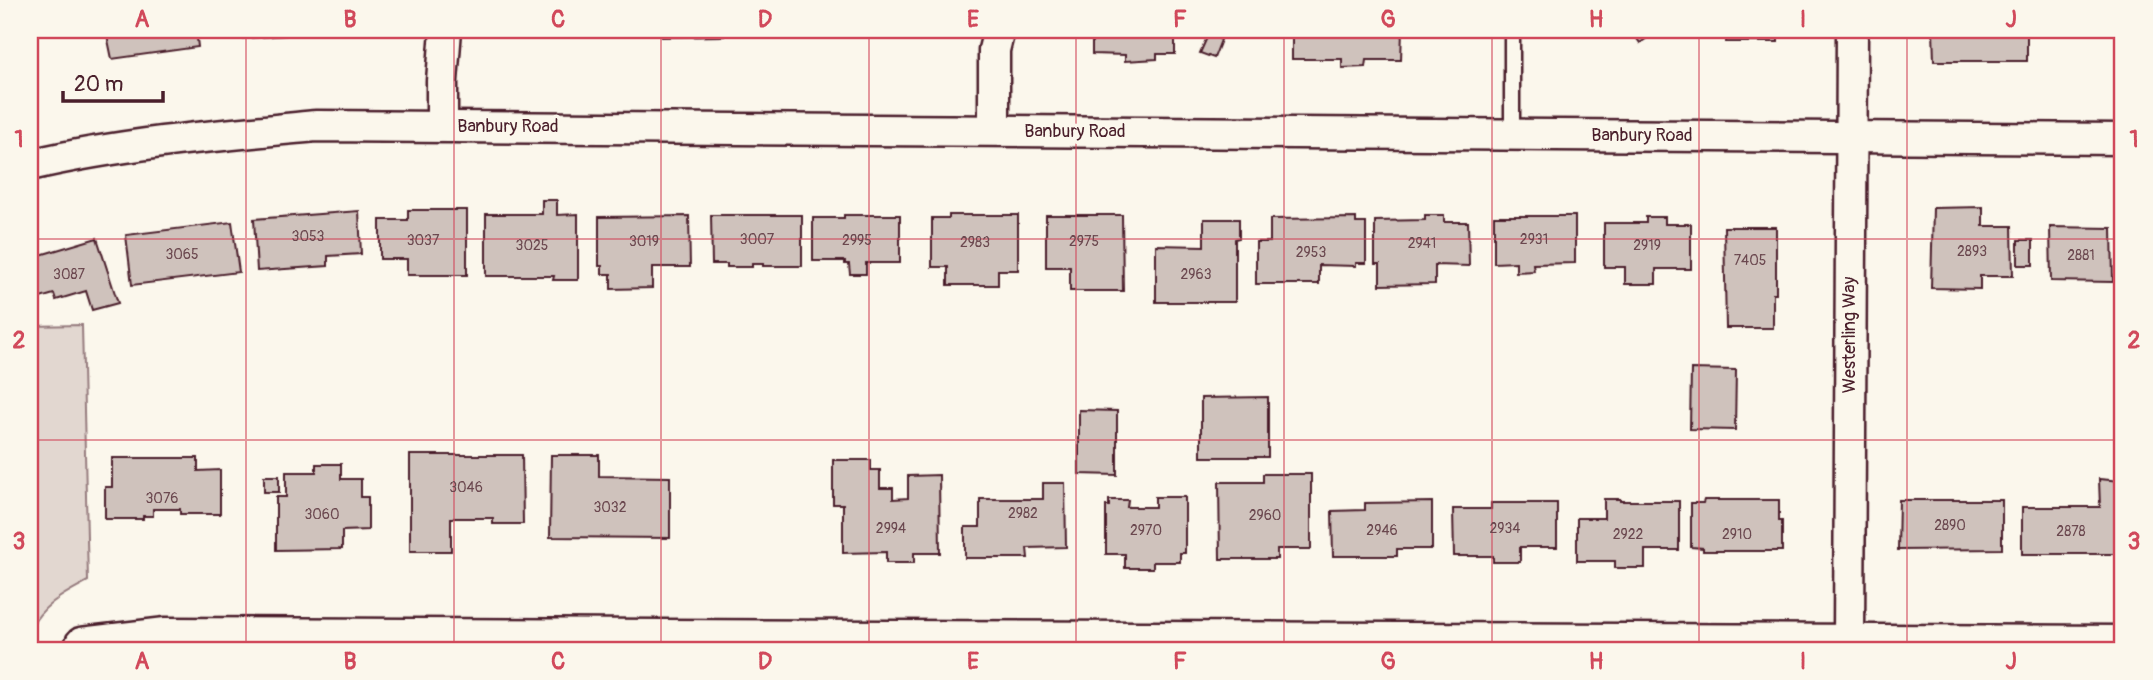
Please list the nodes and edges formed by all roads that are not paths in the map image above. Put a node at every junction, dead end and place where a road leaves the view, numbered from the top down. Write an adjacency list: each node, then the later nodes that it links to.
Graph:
1 (446, 30): 5 (street)
2 (999, 30): 6 (street)
3 (1852, 30): 8 (street, Westerling Way)
4 (1512, 39): 7 (lane)
5 (442, 126): 6 (street, Banbury Road); 10 (street, Banbury Road)
6 (994, 130): 7 (street, Banbury Road)
7 (1512, 134): 8 (street, Banbury Road)
8 (1851, 137): 9 (street, Banbury Road); 11 (street, Westerling Way)
9 (2123, 139)
10 (30, 165)
11 (1849, 640): 12 (street); 14 (street)
12 (2123, 641)
13 (602, 643): 14 (street); 15 (street)
14 (1074, 644)
15 (80, 647)

